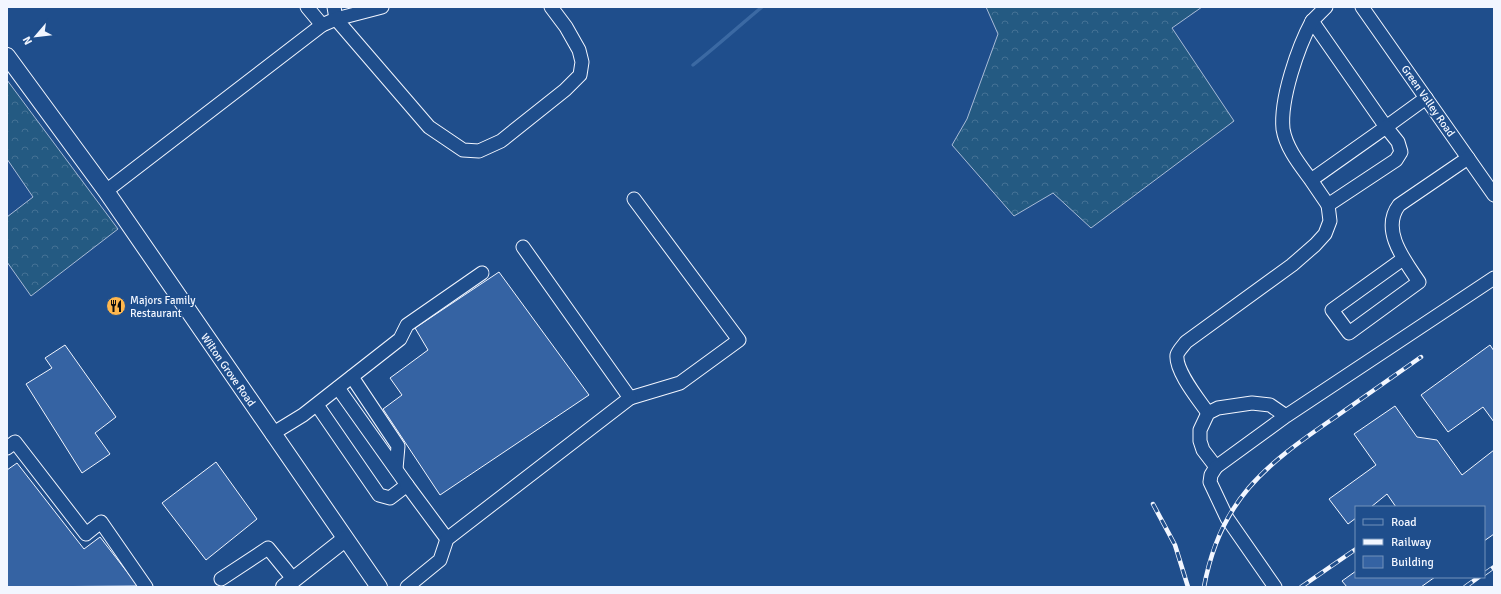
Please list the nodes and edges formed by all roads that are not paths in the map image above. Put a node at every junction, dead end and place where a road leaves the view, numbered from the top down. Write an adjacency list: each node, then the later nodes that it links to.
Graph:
1 (307, 7): 8 (street)
2 (382, 7): 6 (street)
3 (550, 7): 6 (street)
4 (1326, 7): 7 (street)
5 (1362, 7): 10 (street, Green Valley Road)
6 (335, 13): 8 (street)
7 (1312, 21): 11 (street); 13 (street)
8 (322, 26): 15 (street)
9 (7, 56): 15 (main road, Wilton Grove Road)
10 (1426, 98): 11 (street); 12 (street, Green Valley Road)
11 (1386, 126): 13 (street); 17 (street)
12 (1468, 158): 14 (street, Green Valley Road); 19 (street)
13 (1311, 180): 17 (street)
14 (1492, 188)
15 (106, 191): 28 (main road, Wilton Grove Road)
16 (634, 199): 24 (street)
17 (1328, 205): 26 (street)
18 (523, 247): 24 (street)
19 (1403, 259): 19 (street)
20 (482, 273): 22 (street)
21 (1493, 281): 27 (street)
22 (352, 377): 23 (street); 31 (street)
23 (338, 388): 25 (street); 31 (street)
24 (630, 398): 34 (street)
25 (316, 405): 28 (street); 32 (street)
26 (1208, 413): 27 (street); 30 (street)
27 (1286, 416): 30 (street)
28 (272, 434): 33 (main road, Wilton Grove Road)
29 (7, 448): 37 (street)
30 (1216, 467): 40 (street)
31 (396, 469): 32 (street)
32 (407, 485): 34 (street)
33 (345, 539): 36 (main road); 38 (main road, Wilton Grove Road)
34 (448, 539): 39 (street)
35 (222, 579): 36 (street)
36 (289, 583)
37 (146, 587)
38 (379, 587)
39 (407, 587)
40 (1275, 587)

